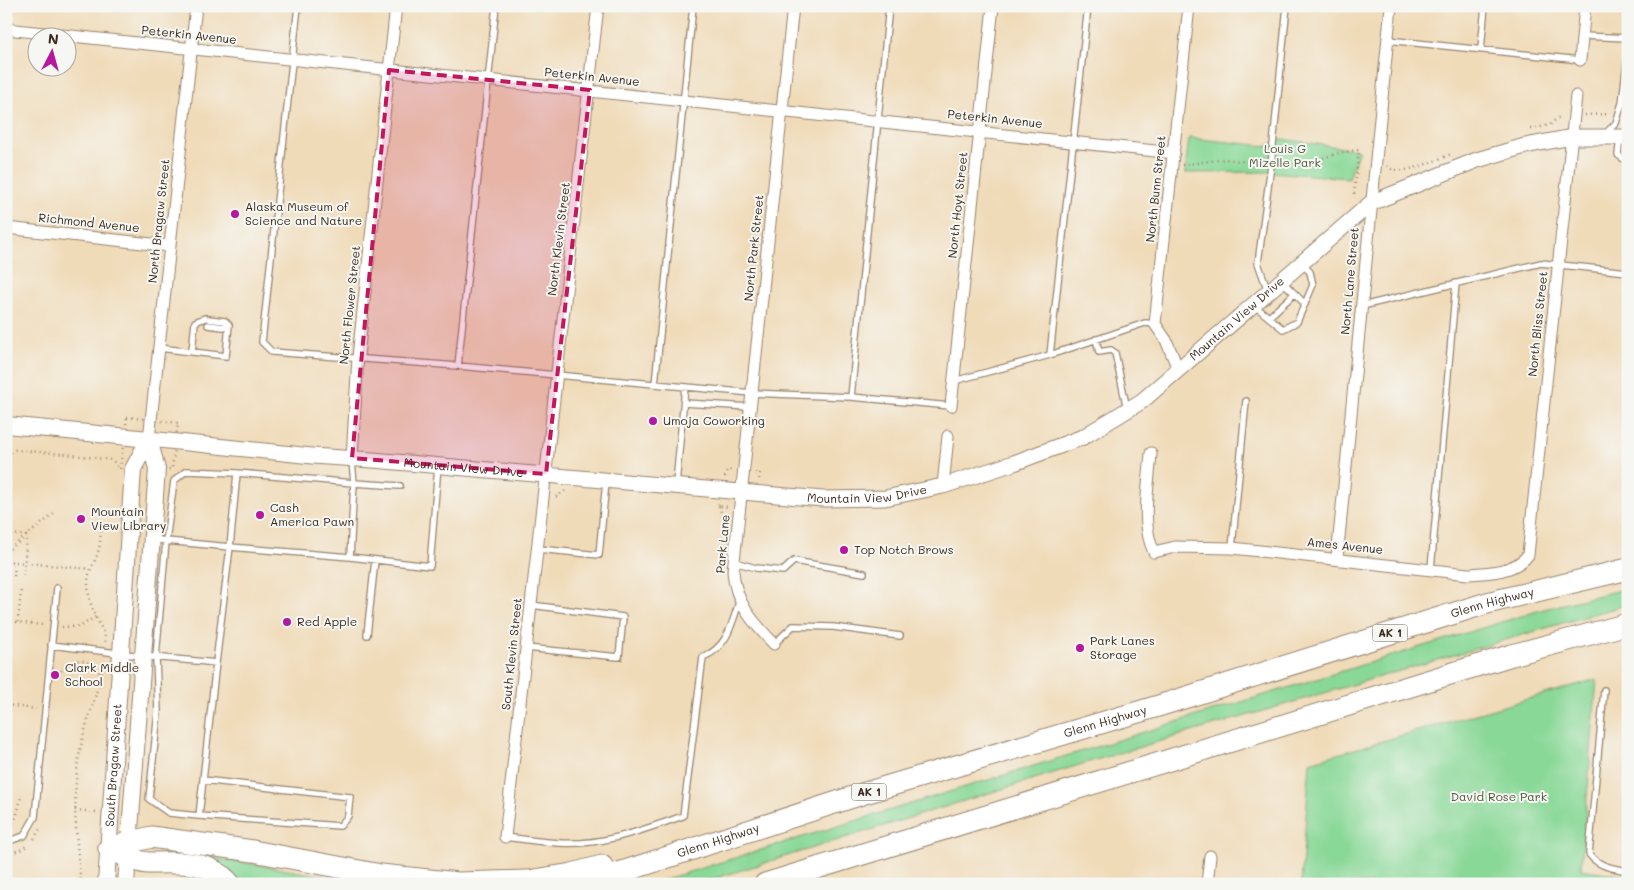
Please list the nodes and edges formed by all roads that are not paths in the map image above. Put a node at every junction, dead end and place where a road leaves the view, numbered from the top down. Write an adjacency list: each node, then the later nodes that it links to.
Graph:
1 (196, 6): 21 (street, North Bragaw Street)
2 (298, 6): 23 (lane)
3 (396, 6): 25 (street, North Flower Street)
4 (496, 6): 26 (lane)
5 (598, 6): 27 (street, North Klevin Street)
6 (693, 6): 29 (lane)
7 (793, 6): 31 (street, North Park Street)
8 (889, 6): 32 (lane)
9 (993, 6): 33 (street, North Hoyt Street)
10 (1088, 6): 37 (lane)
11 (1189, 6): 38 (street, North Bunn Street)
12 (1287, 6): 48 (lane)
13 (1391, 6): 19 (street, North Lane Street)
14 (1485, 6): 20 (lane)
15 (1585, 6): 17 (street)
16 (6, 29): 21 (street, Peterkin Avenue)
17 (1582, 36): 18 (lane); 24 (street)
18 (1628, 38)
19 (1388, 40): 20 (lane); 40 (street, North Lane Street)
20 (1481, 49): 24 (lane)
21 (191, 50): 23 (street, Peterkin Avenue); 42 (street, North Bragaw Street)
22 (1628, 53): 30 (lane)
23 (293, 59): 25 (street, Peterkin Avenue); 59 (lane)
24 (1580, 60)
25 (389, 70): 26 (street, Peterkin Avenue); 59 (street, North Flower Street)
26 (489, 80): 27 (street, Peterkin Avenue); 60 (lane)
27 (590, 90): 29 (street, Peterkin Avenue); 62 (street, North Klevin Street)
28 (1576, 96): 35 (street, North Bliss Street)
29 (684, 100): 31 (street, Peterkin Avenue); 64 (lane)
30 (1625, 104): 34 (lane)
31 (782, 111): 32 (street, Peterkin Avenue); 66 (street, North Park Street)
32 (877, 121): 33 (street, Peterkin Avenue); 67 (lane)
33 (980, 132): 37 (street, Peterkin Avenue); 63 (street, North Hoyt Street)
34 (1601, 136): 35 (street, Mountain View Drive); 36 (street, Mountain View Drive)
35 (1572, 137): 40 (street, Mountain View Drive); 44 (street, North Bliss Street)
36 (1624, 137): 39 (lane)
37 (1074, 142): 38 (street, Peterkin Avenue); 58 (lane)
38 (1174, 153): 54 (street, North Bunn Street)
39 (1628, 162)
40 (1371, 204): 43 (street, Mountain View Drive); 52 (street, North Lane Street)
41 (6, 228): 42 (street, Richmond Avenue)
42 (170, 246): 56 (street, North Bragaw Street)
43 (1301, 263): 46 (street, Mountain View Drive); 51 (lane)
44 (1558, 264): 45 (lane); 47 (lane); 91 (street, North Bliss Street)
45 (1628, 272)
46 (1281, 281): 48 (street, Mountain View Drive); 49 (lane)
47 (1456, 283): 52 (lane); 97 (lane)
48 (1268, 292): 50 (street, Mountain View Drive)
49 (1294, 294): 51 (lane); 53 (lane)
50 (1253, 304): 53 (lane); 61 (street, Mountain View Drive)
51 (1305, 304): 53 (lane)
52 (1362, 306): 93 (street, North Lane Street)
53 (1269, 317)
54 (1155, 324): 55 (lane); 61 (street)
55 (1096, 339): 58 (lane); 72 (lane)
56 (159, 348): 57 (lane); 75 (street, North Bragaw Street)
57 (192, 352): 57 (lane)
58 (1050, 355): 63 (lane)
59 (358, 358): 60 (lane); 77 (street, North Flower Street)
60 (458, 366): 62 (lane)
61 (1178, 369): 72 (street, Mountain View Drive)
62 (556, 375): 64 (lane); 80 (street, North Klevin Street)
63 (954, 381): 70 (street, North Hoyt Street)
64 (654, 384): 65 (lane)
65 (686, 387): 66 (lane); 69 (lane)
66 (752, 393): 67 (lane); 71 (street, North Park Street)
67 (850, 397): 70 (lane)
68 (1246, 401): 89 (lane)
69 (684, 403): 71 (lane); 85 (lane)
70 (951, 406)
71 (750, 408): 86 (street, North Park Street)
72 (1127, 411): 84 (street, Mountain View Drive)
73 (6, 426): 75 (main road, Mountain View Drive)
74 (948, 436): 84 (street)
75 (149, 439): 77 (street, Mountain View Drive); 87 (main road, South Bragaw Street); 108 (main road, South Bragaw Street)
76 (1151, 453): 89 (street, Ames Avenue)
77 (352, 458): 78 (street, Mountain View Drive); 82 (lane)
78 (438, 465): 80 (street, Mountain View Drive); 94 (lane)
79 (237, 473): 82 (lane); 87 (lane); 88 (lane)
80 (546, 474): 81 (street, Mountain View Drive); 90 (street, South Klevin Street)
81 (606, 480): 85 (street, Mountain View Drive); 90 (lane)
82 (354, 483): 83 (lane); 92 (lane)
83 (400, 486)
84 (943, 486): 86 (street, Mountain View Drive)
85 (676, 487): 86 (street, Mountain View Drive)
86 (741, 493): 95 (street, Park Lane)
87 (158, 540): 88 (lane); 109 (main road, South Bragaw Street)
88 (230, 547): 92 (lane); 110 (lane)
89 (1232, 548): 93 (street, Ames Avenue)
90 (538, 549): 101 (street, South Klevin Street)
91 (1528, 555): 97 (street, Ames Avenue)
92 (350, 557): 94 (lane)
93 (1337, 558): 97 (street, Ames Avenue)
94 (375, 560): 103 (lane)
95 (734, 562): 98 (lane); 100 (street, Park Lane)
96 (1628, 569): 113 (highway, Glenn Highway / AK 1)
97 (1431, 570)
98 (864, 573)
99 (57, 588): 106 (lane)
100 (739, 602): 105 (street, Park Lane); 115 (lane)
101 (531, 605): 107 (street, South Klevin Street); 107 (lane)
102 (1628, 624): 119 (highway)
103 (367, 635)
104 (900, 636): 105 (lane)
105 (774, 644)
106 (52, 645): 108 (lane); 116 (lane)
107 (526, 648): 115 (street, South Klevin Street)
108 (121, 652): 109 (lane); 117 (main road, South Bragaw Street)
109 (149, 657): 110 (lane); 114 (lane); 117 (main road, South Bragaw Street)
110 (216, 663): 112 (lane)
111 (1604, 690): 120 (lane)
112 (203, 780): 114 (lane); 114 (lane)
113 (865, 793): 117 (highway); 124 (highway, Glenn Highway / AK 1)
114 (199, 816)
115 (505, 837)
116 (6, 842)
117 (121, 848): 121 (main road, South Bragaw Street); 122 (main road, South Bragaw Street); 123 (highway)
118 (1210, 856): 127 (street)
119 (834, 863): 125 (highway); 126 (highway)
120 (1628, 871)
121 (106, 884)
122 (126, 884)
123 (230, 884)
124 (585, 884)
125 (765, 884)
126 (784, 884)
127 (1207, 884)

